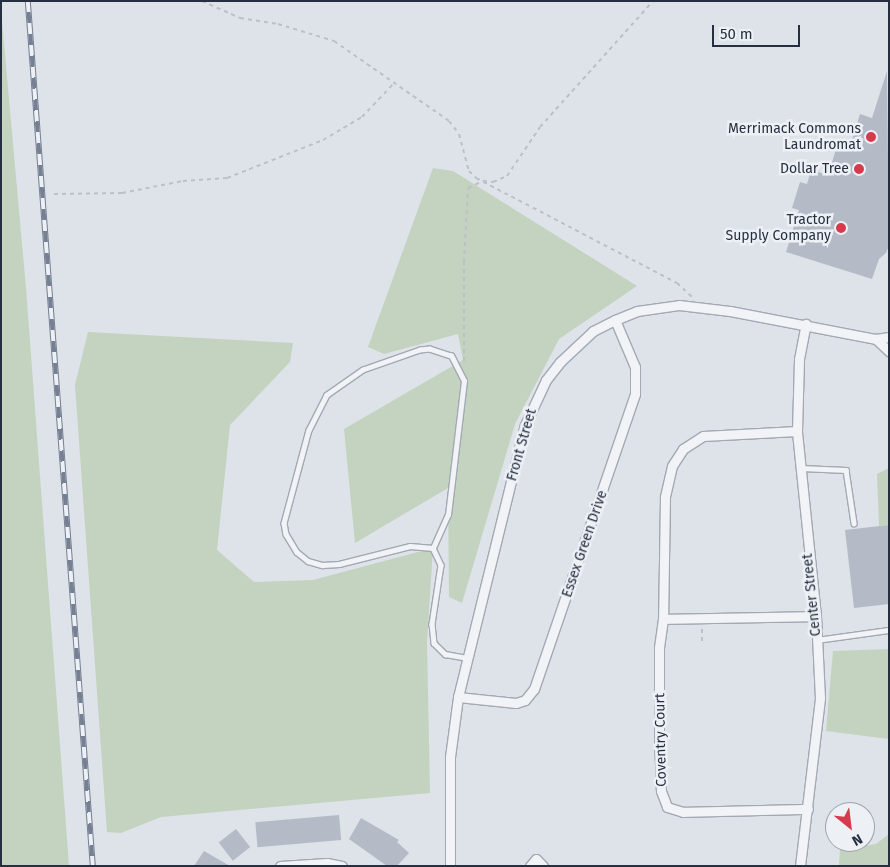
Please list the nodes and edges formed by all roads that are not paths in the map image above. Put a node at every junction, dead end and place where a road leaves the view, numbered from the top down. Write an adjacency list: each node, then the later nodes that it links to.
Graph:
1 (615, 320): 2 (street, Front Street); 14 (street, Front Street); 15 (street, Essex Green Drive)
2 (806, 324): 4 (street, Front Street); 6 (street, Center Street)
3 (889, 337): 4 (street, Front Street)
4 (876, 339): 5 (street)
5 (889, 351)
6 (797, 431): 7 (street, Center Street); 11 (street, Coventry Court)
7 (799, 468): 8 (lane); 10 (street, Center Street)
8 (854, 523)
9 (433, 548): 9 (lane); 14 (lane)
10 (816, 616): 11 (street); 13 (street, Center Street)
11 (663, 619): 16 (street, Coventry Court)
12 (889, 630): 13 (lane)
13 (817, 640): 16 (street, Center Street)
14 (467, 658): 15 (street, Front Street)
15 (458, 698): 19 (street, Front Street)
16 (808, 809): 22 (street, Center Street)
17 (280, 866): 18 (street)
18 (342, 866)
19 (450, 866)
20 (530, 866): 21 (street)
21 (543, 866)
22 (800, 866)

